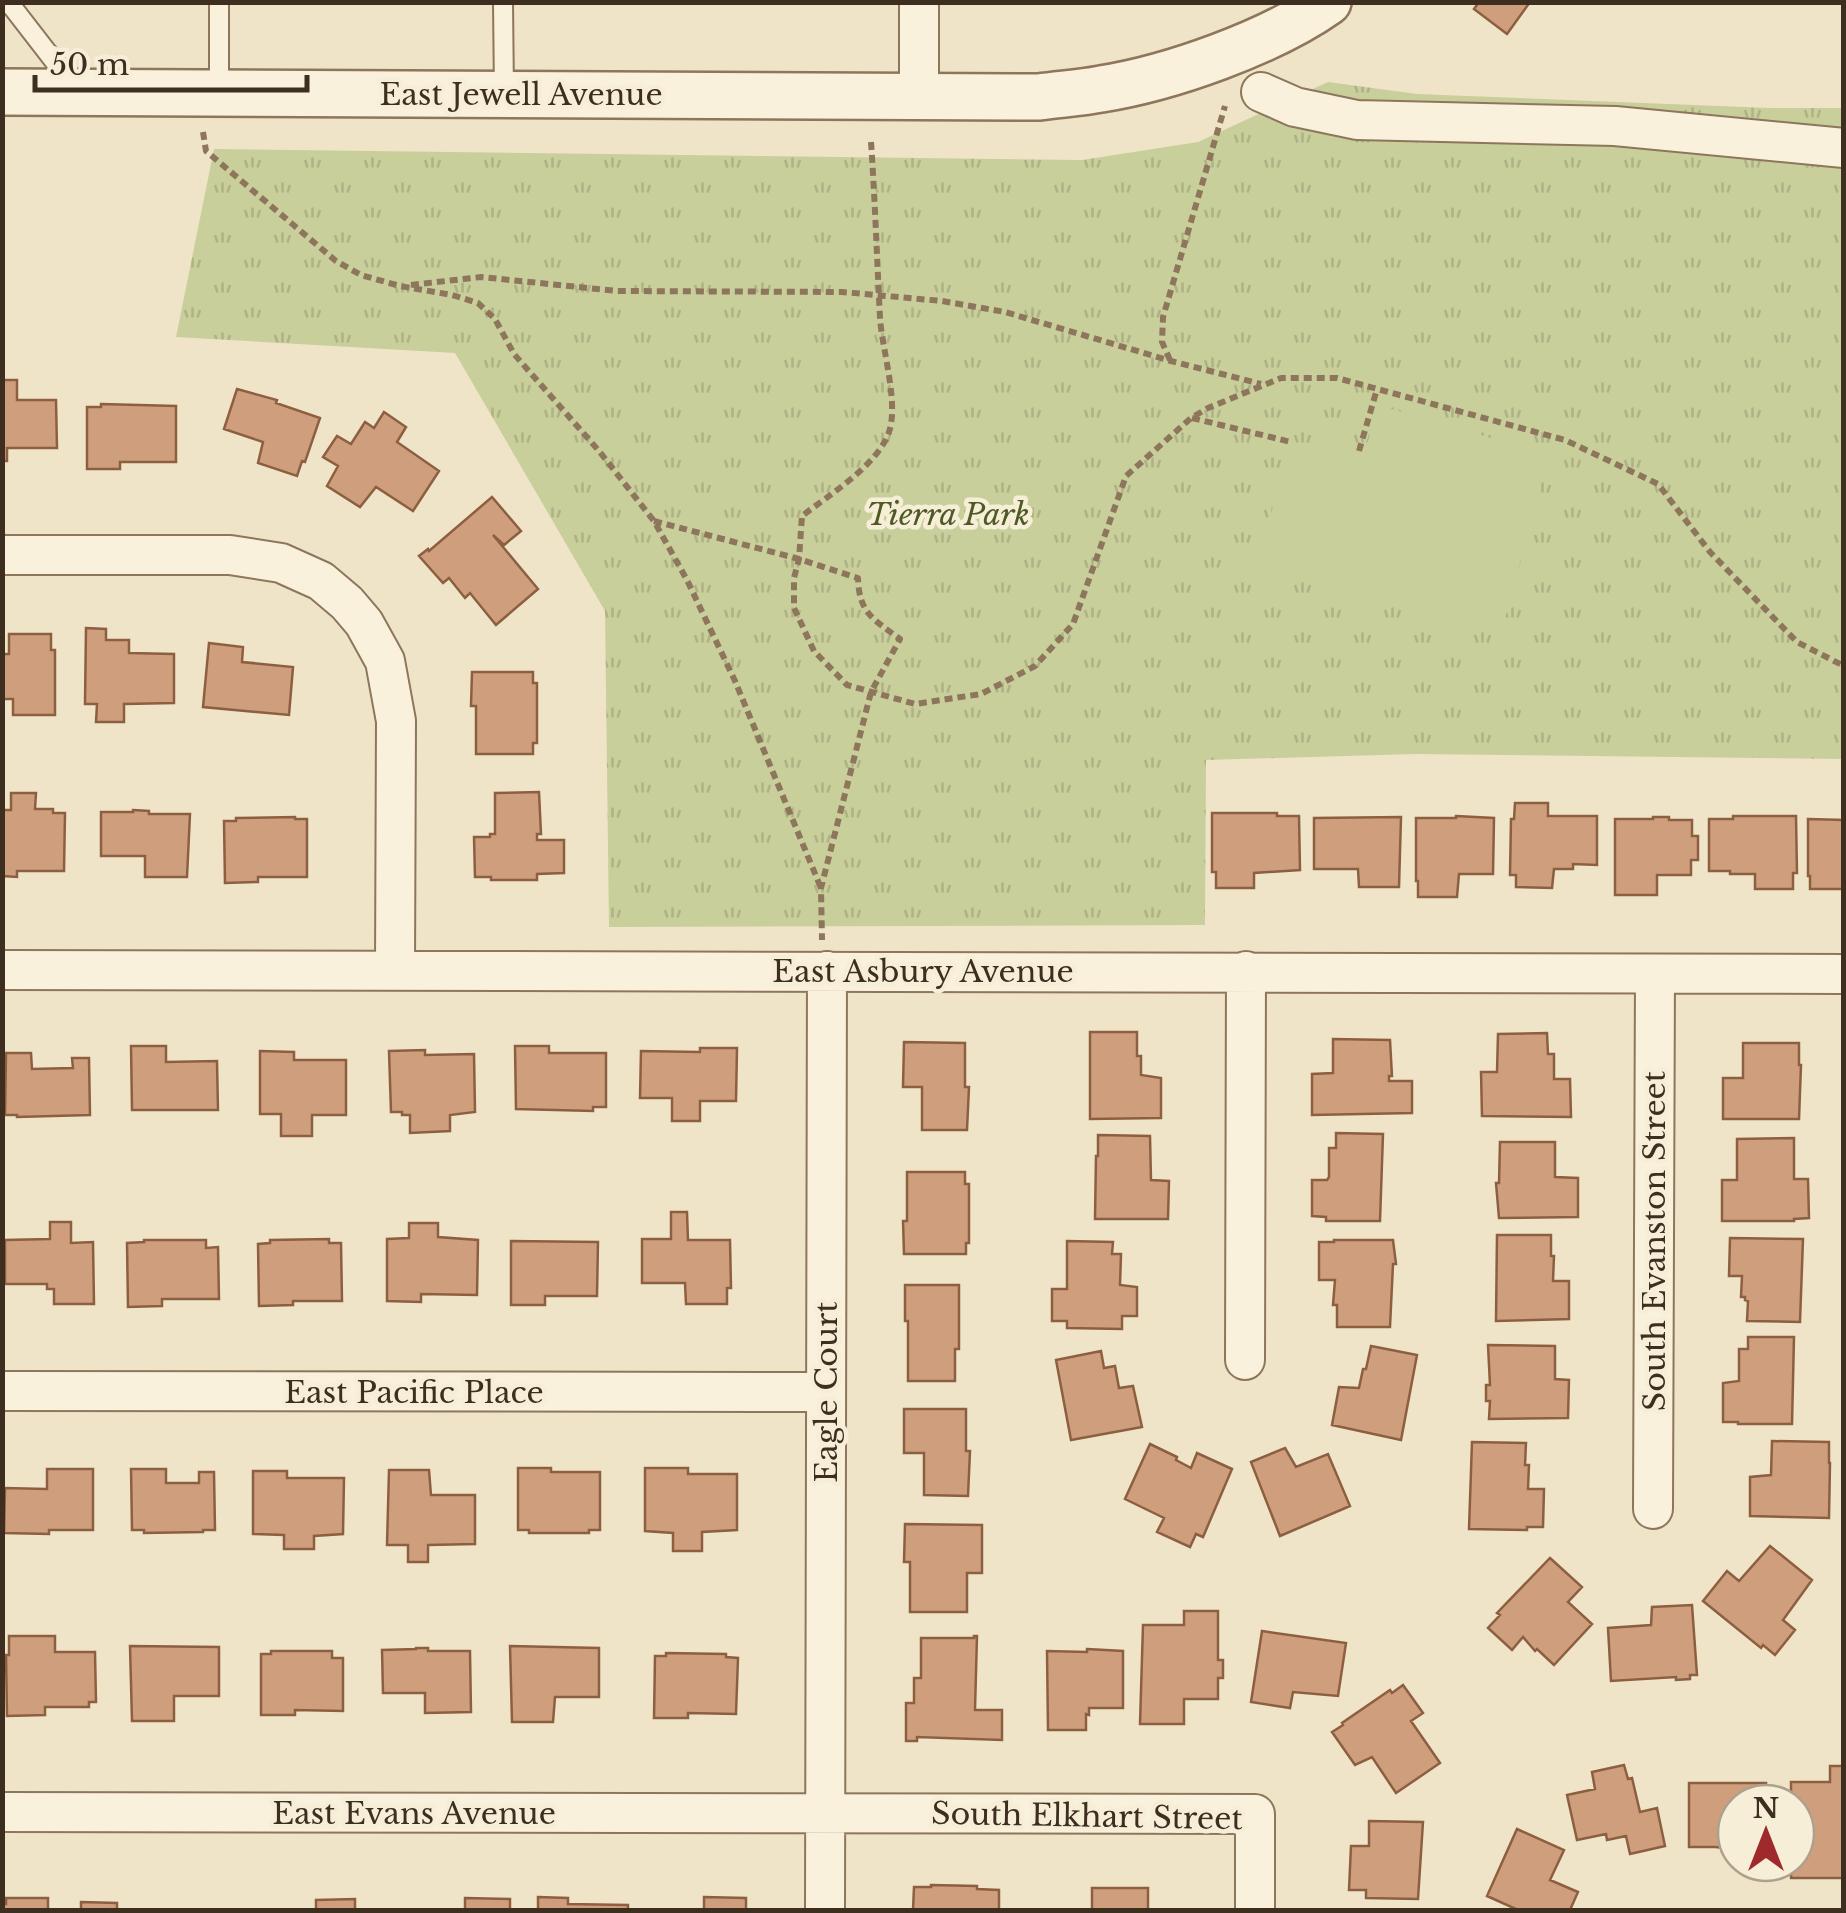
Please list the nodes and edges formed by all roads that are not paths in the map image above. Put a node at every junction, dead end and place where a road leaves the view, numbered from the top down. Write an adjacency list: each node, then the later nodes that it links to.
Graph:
1 (218, 2): 9 (lane)
2 (503, 2): 10 (lane)
3 (919, 2): 11 (street)
4 (1328, 2): 11 (street, East Jewell Avenue)
5 (2, 4): 7 (lane)
6 (2, 92): 7 (street, East Jewell Avenue)
7 (78, 92): 9 (street, East Jewell Avenue)
8 (1261, 92): 12 (street)
9 (208, 93): 10 (street, East Jewell Avenue)
10 (504, 94): 11 (street, East Jewell Avenue)
11 (919, 96)
12 (1844, 148)
13 (2, 554): 15 (street)
14 (2, 970): 15 (street, East Asbury Avenue)
15 (395, 970): 16 (street, East Asbury Avenue)
16 (826, 970): 17 (street, East Asbury Avenue); 22 (street, Eagle Court)
17 (1246, 971): 18 (street, East Asbury Avenue); 20 (street)
18 (1656, 974): 19 (street, East Asbury Avenue); 23 (street, South Evanston Street)
19 (1844, 974)
20 (1245, 1360)
21 (2, 1391): 22 (street, East Pacific Place)
22 (826, 1392): 25 (street, Eagle Court)
23 (1653, 1509)
24 (2, 1812): 25 (street, East Evans Avenue)
25 (826, 1813): 26 (street, Eagle Court); 27 (street, South Elkhart Street)
26 (826, 1910)
27 (1255, 1910)

